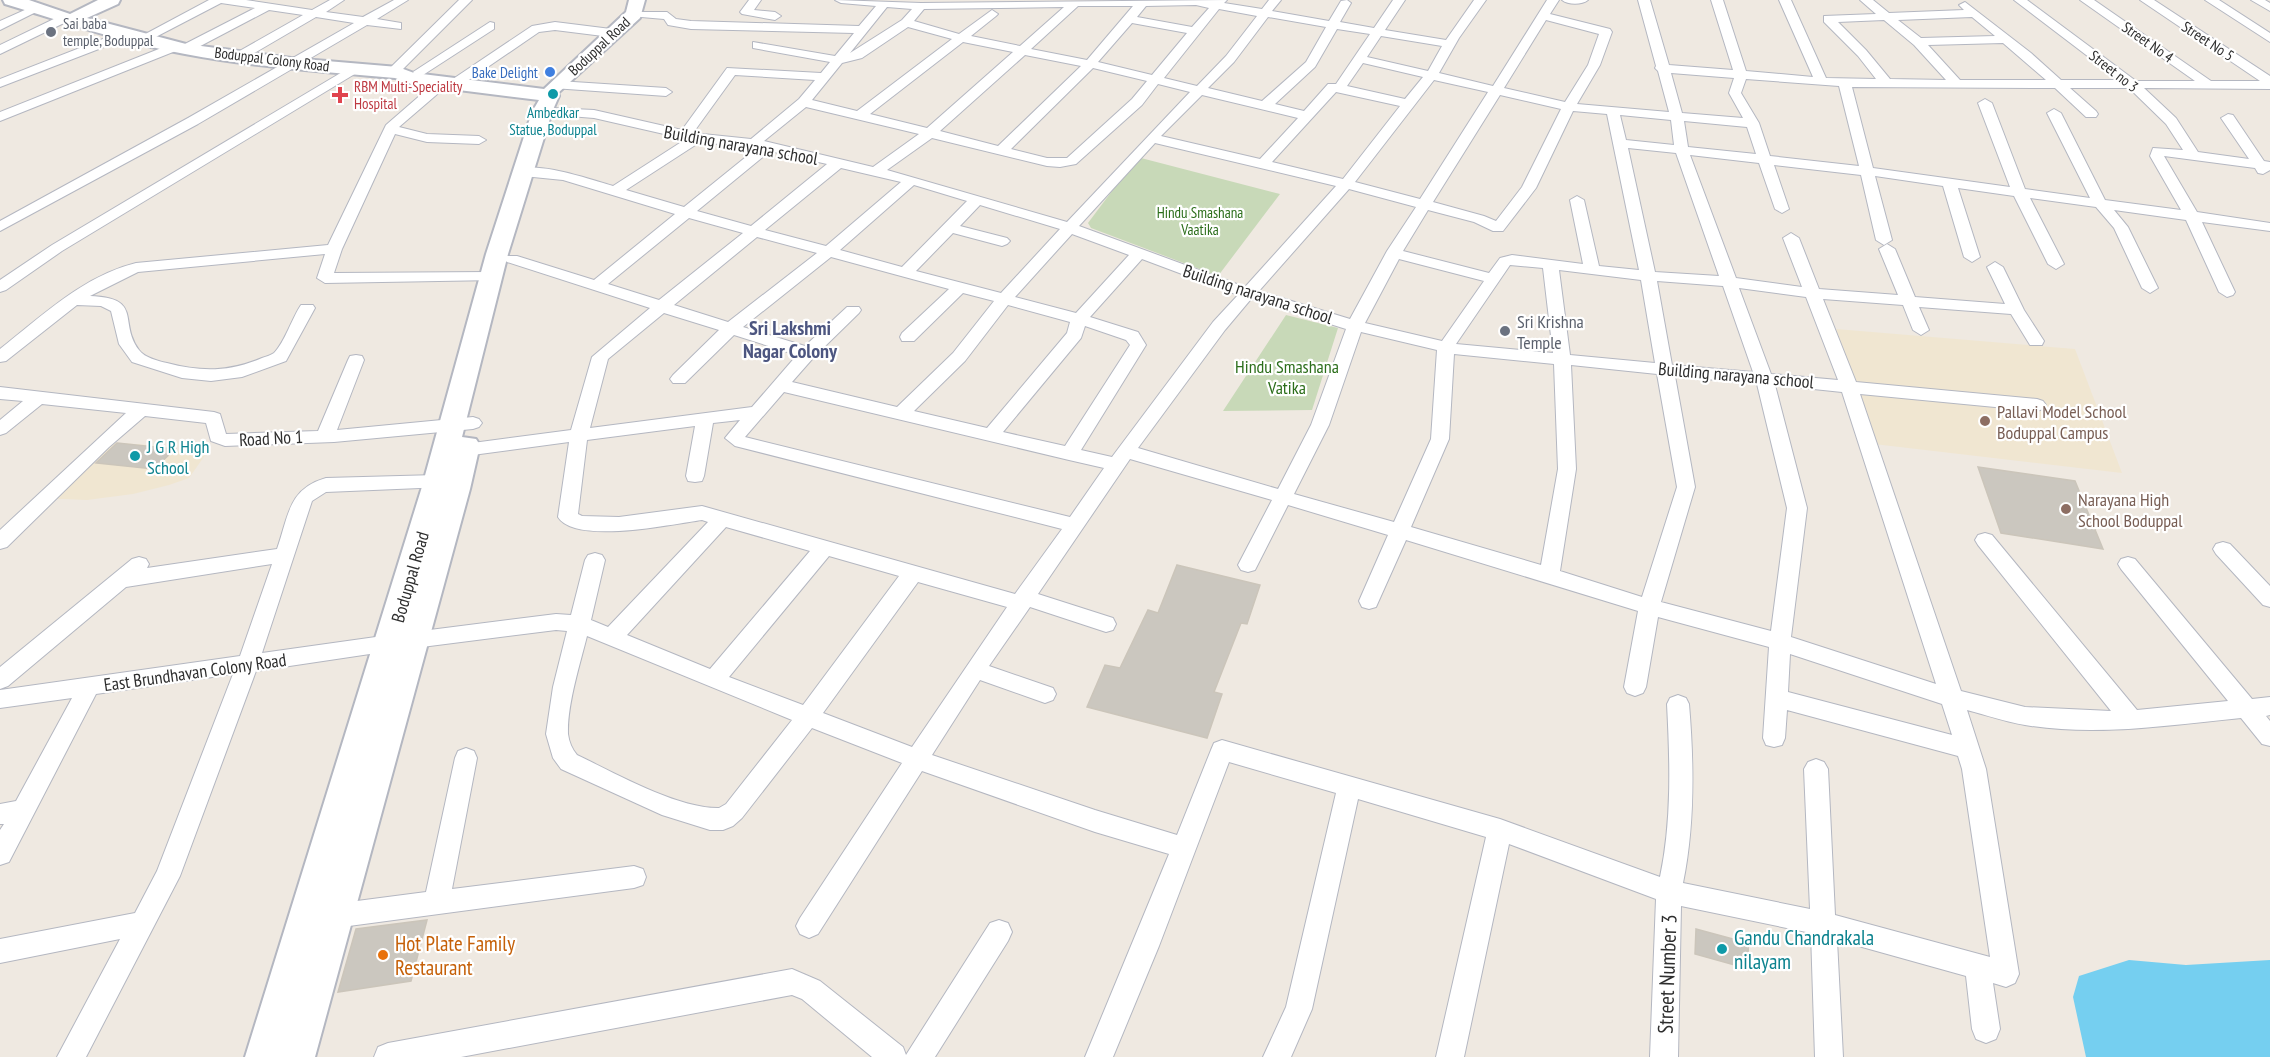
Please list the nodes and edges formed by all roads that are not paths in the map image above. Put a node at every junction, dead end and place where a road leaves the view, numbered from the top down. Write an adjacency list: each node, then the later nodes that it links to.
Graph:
1 (102, 0): 49 (street)
2 (112, 0): 49 (street)
3 (218, 0): 62 (street)
4 (223, 0): 38 (street)
5 (278, 0): 38 (street)
6 (338, 0): 45 (street)
7 (402, 0): 52 (street)
8 (466, 0): 79 (street)
9 (755, 0): 50 (street)
10 (841, 0): 30 (street)
11 (1275, 0): 43 (street)
12 (1399, 0): 59 (street)
13 (1480, 0): 67 (street)
14 (1553, 0): 48 (street)
15 (1568, 0): 16 (street)
16 (1574, 0): 17 (street)
17 (1582, 0)
18 (1644, 0): 77 (street)
19 (1717, 0): 82 (street)
20 (1785, 0): 86 (street)
21 (1866, 0): 47 (street)
22 (1958, 0): 44 (street)
23 (2020, 0): 92 (street, Street no 3)
24 (2086, 0): 94 (street, Street No 4)
25 (2146, 0): 93 (street, Street No 5)
26 (2211, 0): 64 (street)
27 (2257, 0): 41 (street)
28 (15, 1): 40 (street, Boduppal Colony Road); 42 (street)
29 (1196, 1): 34 (street); 35 (street)
30 (886, 2): 37 (street); 50 (street)
31 (1012, 2): 32 (street); 33 (street)
32 (1075, 2): 34 (street); 71 (street)
33 (948, 3): 37 (street)
34 (1142, 3): 51 (street)
35 (1219, 3): 43 (street); 60 (street)
36 (1345, 3): 54 (street)
37 (921, 6): 53 (street)
38 (266, 7): 45 (street); 69 (street)
39 (635, 7): 58 (street); 61 (street, Boduppal Road)
40 (36, 8): 49 (street, Boduppal Colony Road); 55 (street)
41 (2270, 8)
42 (0, 12)
43 (1266, 13): 54 (street); 97 (street)
44 (1974, 13): 47 (street); 65 (street)
45 (313, 14): 52 (street); 72 (street)
46 (992, 14): 63 (street)
47 (1885, 15): 66 (street); 89 (street)
48 (1543, 16): 96 (street); 105 (street)
49 (69, 17): 62 (street, Boduppal Colony Road); 70 (street)
50 (873, 18): 58 (street)
51 (1131, 19): 60 (street); 76 (street)
52 (364, 22): 56 (street); 75 (street)
53 (906, 23): 63 (street); 74 (street)
54 (1334, 24): 59 (street); 104 (street)
55 (0, 26)
56 (397, 26)
57 (490, 26): 80 (street)
58 (862, 30): 74 (street)
59 (1377, 31): 67 (street); 73 (street)
60 (1195, 32): 84 (street)
61 (611, 33): 85 (street); 99 (street, Boduppal Road)
62 (135, 36): 69 (street, Boduppal Colony Road); 87 (street)
63 (962, 38): 71 (street); 110 (street)
64 (2270, 38)
65 (2006, 39): 66 (street); 91 (street)
66 (1918, 42): 90 (street)
67 (1449, 44): 81 (street)
68 (757, 45): 74 (street)
69 (180, 48): 72 (street, Boduppal Colony Road); 106 (street)
70 (0, 50)
71 (1023, 52): 76 (street); 117 (street)
72 (240, 56): 75 (street, Boduppal Colony Road)
73 (1360, 59): 81 (street); 95 (street)
74 (838, 60): 83 (street)
75 (291, 63): 78 (street, Boduppal Colony Road); 146 (street)
76 (1090, 64): 84 (street); 124 (street)
77 (1661, 68): 82 (street); 113 (street)
78 (354, 69): 79 (street, Boduppal Colony Road); 168 (street)
79 (395, 72): 80 (street); 85 (street, Boduppal Colony Road)
80 (419, 72): 85 (street)
81 (1432, 74): 96 (street); 103 (street)
82 (1741, 75): 86 (street); 115 (street)
83 (826, 77): 101 (street); 118 (street)
84 (1156, 80): 97 (street); 124 (street)
85 (454, 81): 99 (street, Boduppal Colony Road); 116 (street)
86 (1822, 82): 88 (street)
87 (0, 83)
88 (1845, 83): 89 (street); 130 (street)
89 (1886, 83): 90 (street)
90 (1956, 83): 91 (street)
91 (2060, 84): 92 (street); 109 (street)
92 (2132, 84): 94 (street); 125 (street, Street no 3)
93 (2270, 84): 94 (street)
94 (2209, 85)
95 (1340, 88): 103 (street); 111 (street)
96 (1497, 89): 105 (street); 142 (street)
97 (1201, 90): 104 (street); 119 (street)
98 (666, 92): 99 (street)
99 (554, 94): 118 (street, Building narayana school); 131 (street, Boduppal Road)
100 (0, 99): 106 (street)
101 (804, 102): 110 (street); 122 (street)
102 (1985, 103): 138 (street)
103 (1408, 104): 136 (street)
104 (1267, 105): 111 (street)
105 (1569, 107): 107 (street); 142 (street)
106 (18, 109): 112 (street)
107 (1613, 112): 113 (street); 121 (street)
108 (2054, 113): 141 (street)
109 (2091, 114)
110 (860, 116): 117 (street)
111 (1308, 116): 128 (street)
112 (0, 117)
113 (1677, 117): 115 (street); 123 (street)
114 (2228, 118): 129 (street)
115 (1752, 123): 126 (street)
116 (391, 129): 120 (street); 153 (street)
117 (931, 132): 124 (street); 132 (street)
118 (691, 137): 122 (street, Building narayana school); 137 (street)
119 (1152, 138): 128 (street); 149 (street)
120 (479, 140)
121 (1620, 143): 123 (street); 164 (street)
122 (761, 144): 127 (street, Building narayana school); 144 (street)
123 (1681, 149): 126 (street); 166 (street)
124 (1002, 150)
125 (2194, 156): 129 (street); 145 (street)
126 (1766, 160): 130 (street); 143 (street)
127 (839, 162): 132 (street, Building narayana school); 150 (street)
128 (1262, 165): 136 (street)
129 (2264, 165): 133 (street)
130 (1867, 171): 135 (street); 176 (street)
131 (530, 172): 137 (street); 161 (street, Boduppal Road)
132 (874, 172): 134 (street, Building narayana school)
133 (2270, 179)
134 (912, 180): 139 (street, Building narayana school); 154 (street)
135 (1949, 183): 138 (street); 157 (street)
136 (1346, 184): 142 (street); 172 (street)
137 (614, 192): 144 (street)
138 (2019, 192): 141 (street); 158 (street)
139 (978, 199): 148 (street); 149 (street, Building narayana school)
140 (1577, 200): 162 (street)
141 (2099, 202): 145 (street); 170 (street)
142 (1422, 204): 156 (street)
143 (1782, 209)
144 (688, 213): 150 (street); 167 (street)
145 (2192, 216): 147 (street); 171 (street)
146 (0, 227)
147 (2270, 227)
148 (949, 228): 152 (street); 163 (street)
149 (1071, 228): 155 (street, Building narayana school); 174 (street)
150 (754, 231): 154 (street); 177 (street)
151 (1791, 238): 173 (street)
152 (1002, 241)
153 (334, 249): 161 (street); 175 (street)
154 (827, 252): 163 (street); 183 (street)
155 (1139, 253): 172 (street, Building narayana school); 181 (street)
156 (1394, 253): 165 (street); 182 (street)
157 (1972, 257)
158 (2056, 264)
159 (1551, 266): 162 (street); 165 (street); 190 (street)
160 (1995, 267): 180 (street)
161 (501, 268): 167 (street); 205 (street, Boduppal Road)
162 (1592, 269): 164 (street)
163 (907, 271): 169 (street)
164 (1648, 276): 166 (street); 192 (street)
165 (1492, 278): 187 (street)
166 (1731, 282): 173 (street); 193 (street)
167 (597, 285): 177 (street)
168 (0, 287)
169 (960, 287): 174 (street); 185 (street)
170 (2150, 288)
171 (2227, 292)
172 (1247, 293): 182 (street, Building narayana school); 210 (street)
173 (1813, 294): 176 (street); 196 (street)
174 (1004, 298): 181 (street); 202 (street)
175 (74, 300): 178 (street); 189 (street)
176 (1909, 302): 180 (street); 184 (street)
177 (662, 306): 183 (street); 206 (street)
178 (307, 308)
179 (853, 310): 188 (street)
180 (2016, 310): 186 (street)
181 (1079, 319): 207 (street); 209 (street)
182 (1355, 326): 187 (street, Building narayana school); 213 (street)
183 (730, 329): 188 (street); 194 (street)
184 (1921, 330)
185 (908, 337)
186 (2036, 341)
187 (1446, 347): 190 (street, Building narayana school); 216 (street)
188 (808, 353): 195 (street)
189 (0, 357)
190 (1562, 358): 192 (street, Building narayana school); 227 (street)
191 (356, 360): 208 (street)
192 (1664, 368): 193 (street, Building narayana school); 232 (street)
193 (1764, 378): 196 (street, Building narayana school); 237 (street)
194 (679, 379)
195 (779, 385): 201 (street); 202 (street)
196 (1849, 386): 199 (street, Building narayana school); 246 (street)
197 (0, 393): 198 (street, Road No 1)
198 (37, 399): 200 (street, Road No 1); 204 (street)
199 (2037, 405)
200 (141, 411): 208 (street, Road No 1); 218 (street)
201 (754, 412): 203 (street, Road No 1); 215 (street)
202 (901, 412): 207 (street)
203 (705, 417): 206 (street, Road No 1); 211 (street)
204 (0, 429)
205 (464, 433): 206 (street, Road No 1); 208 (street, Road No 1); 212 (street, Boduppal Road); 236 (street, Boduppal Road)
206 (579, 434): 214 (street)
207 (991, 435): 209 (street)
208 (325, 436)
209 (1069, 454): 210 (street)
210 (1121, 458): 213 (street); 215 (street)
211 (694, 476)
212 (437, 482): 221 (street); 236 (street, Boduppal Road)
213 (1284, 498): 216 (street); 225 (street)
214 (722, 519): 219 (street); 235 (street)
215 (1074, 525): 230 (street)
216 (1401, 532): 227 (street); 231 (street)
217 (1985, 540): 251 (street)
218 (0, 542)
219 (825, 547): 226 (street); 240 (street)
220 (2223, 549): 229 (street)
221 (285, 555): 228 (street); 238 (street)
222 (595, 560): 233 (street)
223 (139, 564): 228 (street)
224 (2128, 564): 249 (street)
225 (1248, 566)
226 (913, 573): 230 (street); 250 (street)
227 (1550, 575): 232 (street)
228 (119, 580): 241 (street)
229 (2270, 599)
230 (1021, 600): 234 (street); 239 (street)
231 (1369, 602)
232 (1650, 607): 237 (street); 243 (street)
233 (580, 624): 235 (street, East Brundhavan Colony Road); 236 (street, East Brundhavan Colony Road); 250 (street)
234 (1106, 624)
235 (612, 637): 240 (street, East Brundhavan Colony Road)
236 (402, 642): 238 (street, East Brundhavan Colony Road); 266 (street, Boduppal Road); 275 (street, Boduppal Road)
237 (1780, 642): 245 (street); 246 (street)
238 (249, 664): 242 (street, East Brundhavan Colony Road); 267 (street)
239 (975, 670): 244 (street); 256 (street)
240 (714, 680): 250 (street, East Brundhavan Colony Road)
241 (0, 681)
242 (89, 687): 247 (street, East Brundhavan Colony Road); 259 (street)
243 (1635, 687)
244 (1045, 694)
245 (1776, 698): 253 (street); 254 (street)
246 (1953, 698): 251 (street); 254 (street)
247 (0, 699)
248 (1678, 704): 264 (street, Street Number 3)
249 (2259, 707): 251 (street); 252 (street)
250 (808, 716): 256 (street, East Brundhavan Colony Road)
251 (2132, 720)
252 (2270, 737)
253 (1774, 738)
254 (1968, 749): 272 (street)
255 (466, 758): 265 (street)
256 (916, 759): 261 (street, East Brundhavan Colony Road); 269 (street)
257 (1816, 769): 268 (street)
258 (1349, 788): 260 (street); 261 (street); 281 (street)
259 (12, 812): 262 (street)
260 (1500, 830): 264 (street); 282 (street)
261 (1184, 848): 280 (street)
262 (0, 854)
263 (634, 877): 265 (street)
264 (1669, 892): 268 (street); 283 (street, Street Number 3)
265 (437, 902): 266 (street)
266 (334, 916): 276 (street, Boduppal Road)
267 (143, 923): 271 (street); 274 (street)
268 (1822, 924): 272 (street); 284 (street)
269 (809, 926)
270 (999, 932): 279 (street)
271 (0, 951)
272 (1978, 967): 273 (street)
273 (1986, 1029)
274 (71, 1057)
275 (265, 1057)
276 (295, 1057)
277 (388, 1057): 278 (street)
278 (892, 1057)
279 (919, 1057)
280 (1099, 1057)
281 (1277, 1057)
282 (1450, 1057)
283 (1664, 1057)
284 (1829, 1057)

